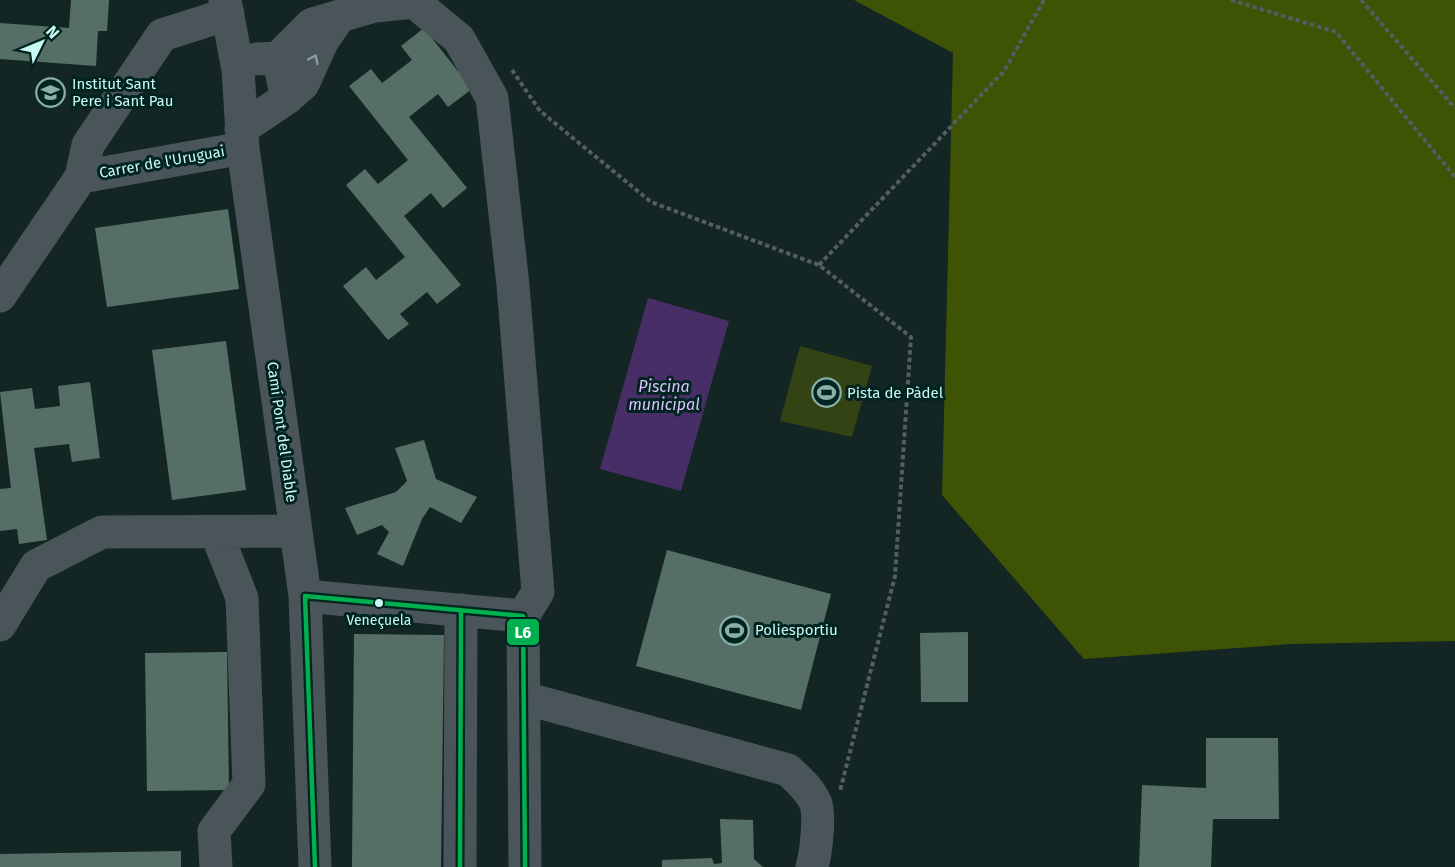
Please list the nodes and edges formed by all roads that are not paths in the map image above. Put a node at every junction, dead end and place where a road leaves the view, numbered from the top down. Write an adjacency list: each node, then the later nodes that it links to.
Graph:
1 (227, 7): 4 (street, Camí Pont del Diable); 7 (street)
2 (339, 18): 3 (street); 5 (street, one-way to 2); 13 (street)
3 (278, 58): 4 (street); 5 (street)
4 (238, 70): 6 (street, Camí Pont del Diable)
5 (287, 98): 6 (street)
6 (242, 138): 7 (street, Carrer de l'Uruguai); 9 (street, Camí Pont del Diable)
7 (81, 177): 8 (street, Carrer de l'Uruguai)
8 (0, 296)
9 (296, 531): 10 (street); 11 (street, Camí Pont del Diable)
10 (216, 532): 14 (street); 16 (street)
11 (305, 596): 12 (street); 17 (street, Camí Pont del Diable)
12 (461, 610): 13 (street); 18 (street)
13 (523, 616): 15 (street)
14 (0, 625)
15 (524, 698): 19 (street); 20 (street)
16 (216, 867)
17 (315, 867)
18 (460, 867)
19 (525, 867)
20 (812, 867)

